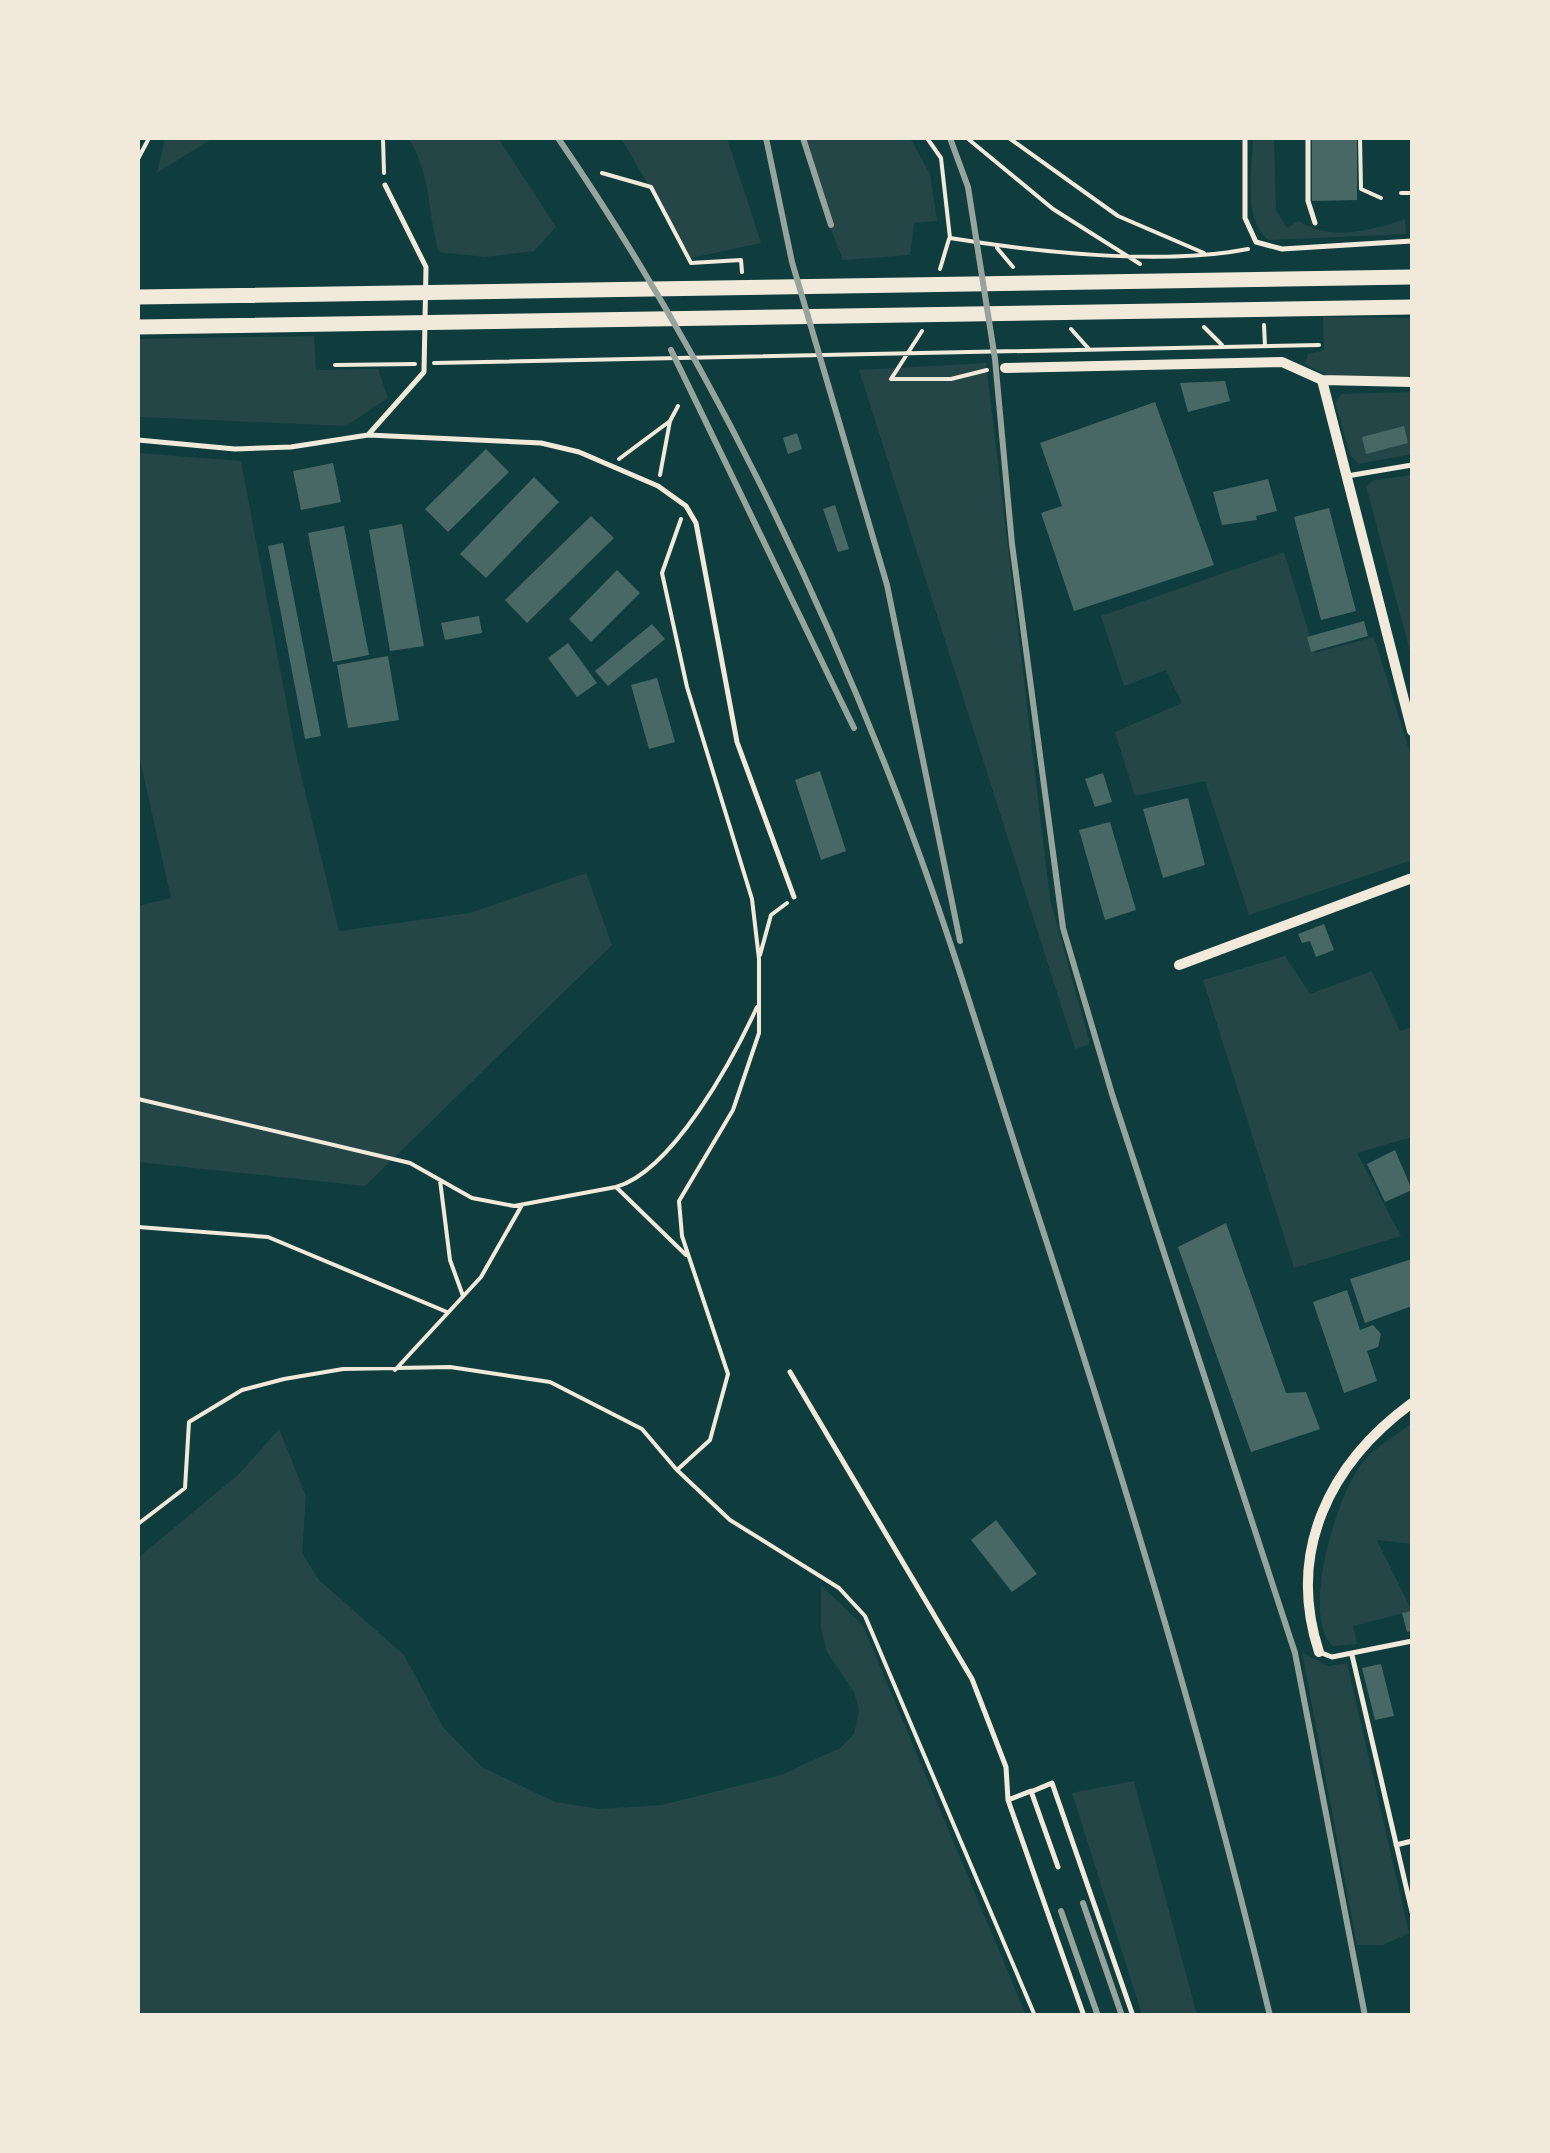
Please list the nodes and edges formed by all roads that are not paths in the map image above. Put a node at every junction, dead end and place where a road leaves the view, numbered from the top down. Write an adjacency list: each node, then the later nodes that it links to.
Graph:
1 (1244, 138): 5 (lane)
2 (1308, 138): 4 (lane)
3 (385, 184): 13 (lane)
4 (1315, 223)
5 (1412, 240)
6 (1412, 277): 7 (main road)
7 (138, 297)
8 (1412, 307): 9 (main road)
9 (138, 328)
10 (1006, 368): 11 (street)
11 (1322, 380): 12 (street); 16 (street)
12 (1412, 382)
13 (368, 435): 14 (lane); 19 (lane)
14 (138, 440)
15 (1412, 465): 16 (lane)
16 (1344, 477): 17 (street)
17 (1412, 731)
18 (1412, 878): 20 (street)
19 (794, 897)
20 (1179, 965)
21 (790, 1372): 27 (lane)
22 (1412, 1403): 24 (street)
23 (1412, 1640): 25 (lane)
24 (1319, 1652): 25 (lane)
25 (1352, 1654): 29 (lane)
26 (1032, 1792): 27 (lane); 30 (lane); 33 (lane)
27 (1008, 1800): 32 (lane)
28 (1412, 1840): 29 (lane)
29 (1396, 1845): 31 (lane)
30 (1058, 1867)
31 (1412, 1912)
32 (1084, 2016)
33 (1133, 2016)

